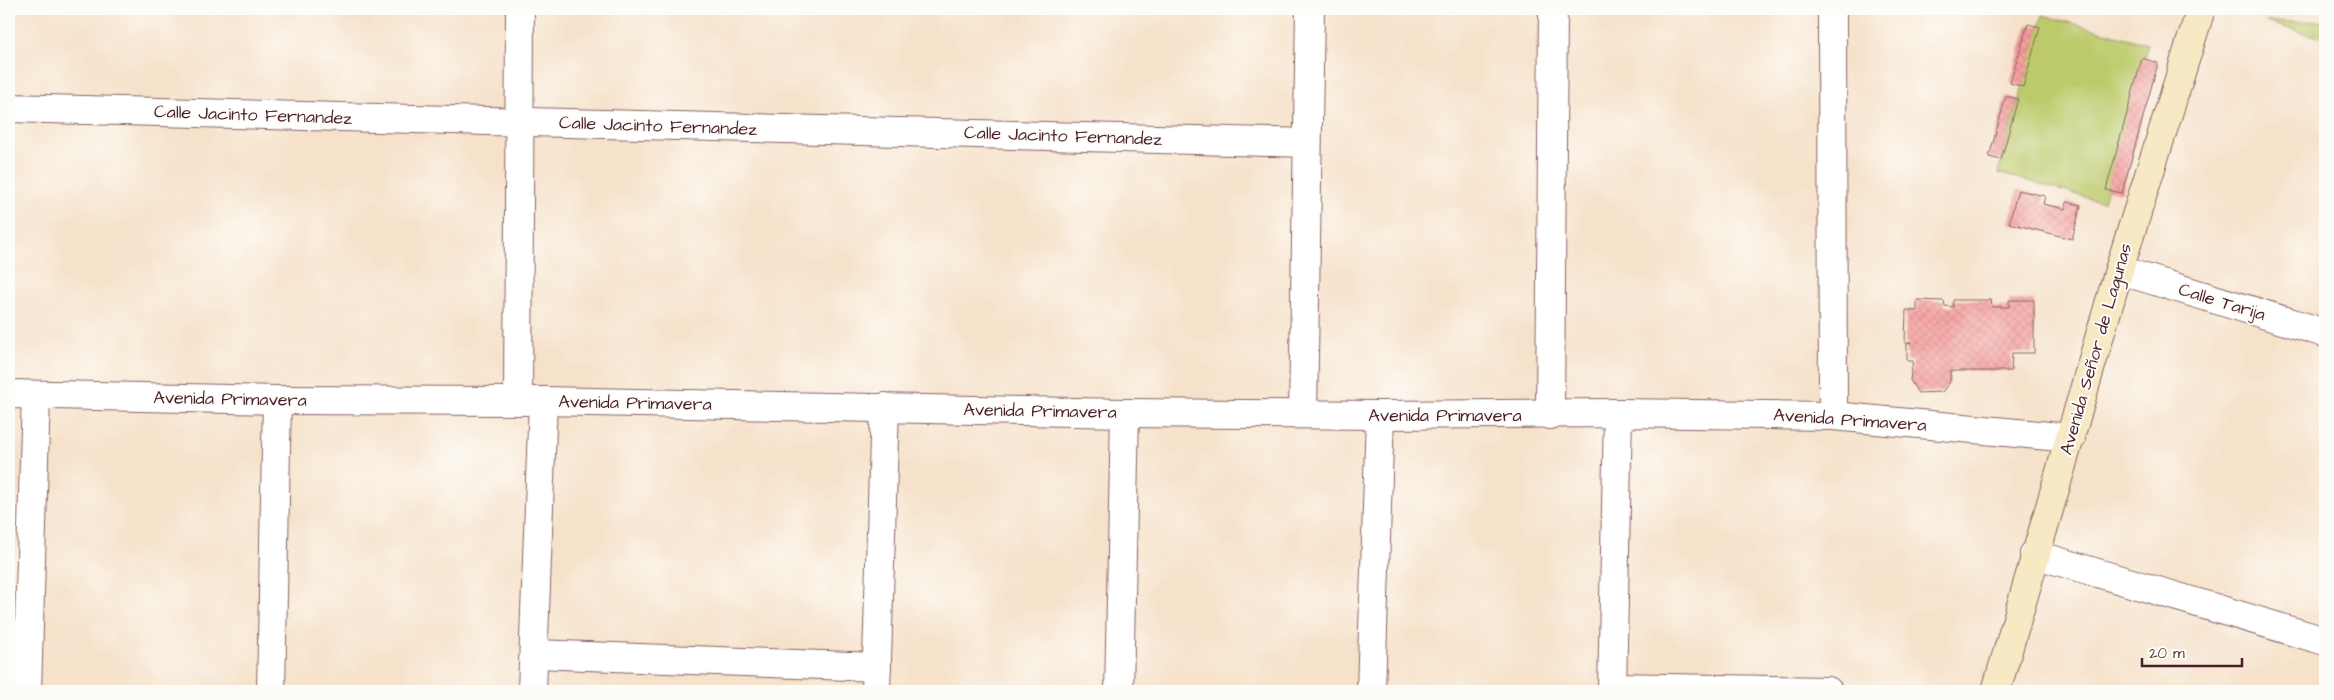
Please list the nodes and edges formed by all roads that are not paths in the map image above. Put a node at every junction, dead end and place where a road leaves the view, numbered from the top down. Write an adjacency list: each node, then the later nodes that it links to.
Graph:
1 (520, 9): 7 (street)
2 (1310, 9): 8 (street)
3 (1553, 9): 20 (street)
4 (1832, 9): 21 (street)
5 (2201, 9): 9 (street, Avenida Señor de Lagunas)
6 (9, 108): 7 (street, Calle Jacinto Fernandez)
7 (519, 122): 8 (street, Calle Jacinto Fernandez); 14 (street)
8 (1307, 143): 18 (street)
9 (2119, 270): 10 (street, Calle Tarija); 22 (street, Avenida Señor de Lagunas)
10 (2325, 333)
11 (9, 394): 12 (street, Avenida Primavera)
12 (36, 395): 13 (street, Avenida Primavera); 28 (street)
13 (277, 400): 14 (street, Avenida Primavera); 29 (street)
14 (530, 401): 15 (street, Avenida Primavera); 25 (street)
15 (885, 407): 16 (street, Avenida Primavera); 26 (street)
16 (1125, 413): 18 (street, Avenida Primavera); 31 (street)
17 (1618, 413): 20 (street, Avenida Primavera); 21 (street, Avenida Primavera); 27 (street)
18 (1303, 414): 19 (street, Avenida Primavera)
19 (1380, 415): 20 (street, Avenida Primavera); 32 (street)
20 (1550, 415)
21 (1833, 416): 22 (street, Avenida Primavera)
22 (2071, 438): 23 (street, Avenida Señor de Lagunas)
23 (2034, 554): 24 (street); 34 (street, Avenida Señor de Lagunas)
24 (2325, 641)
25 (535, 654): 26 (street); 30 (street)
26 (877, 679)
27 (1612, 689): 33 (street)
28 (27, 691)
29 (271, 691)
30 (532, 691)
31 (1119, 691)
32 (1371, 691)
33 (1828, 691)
34 (1996, 691)

